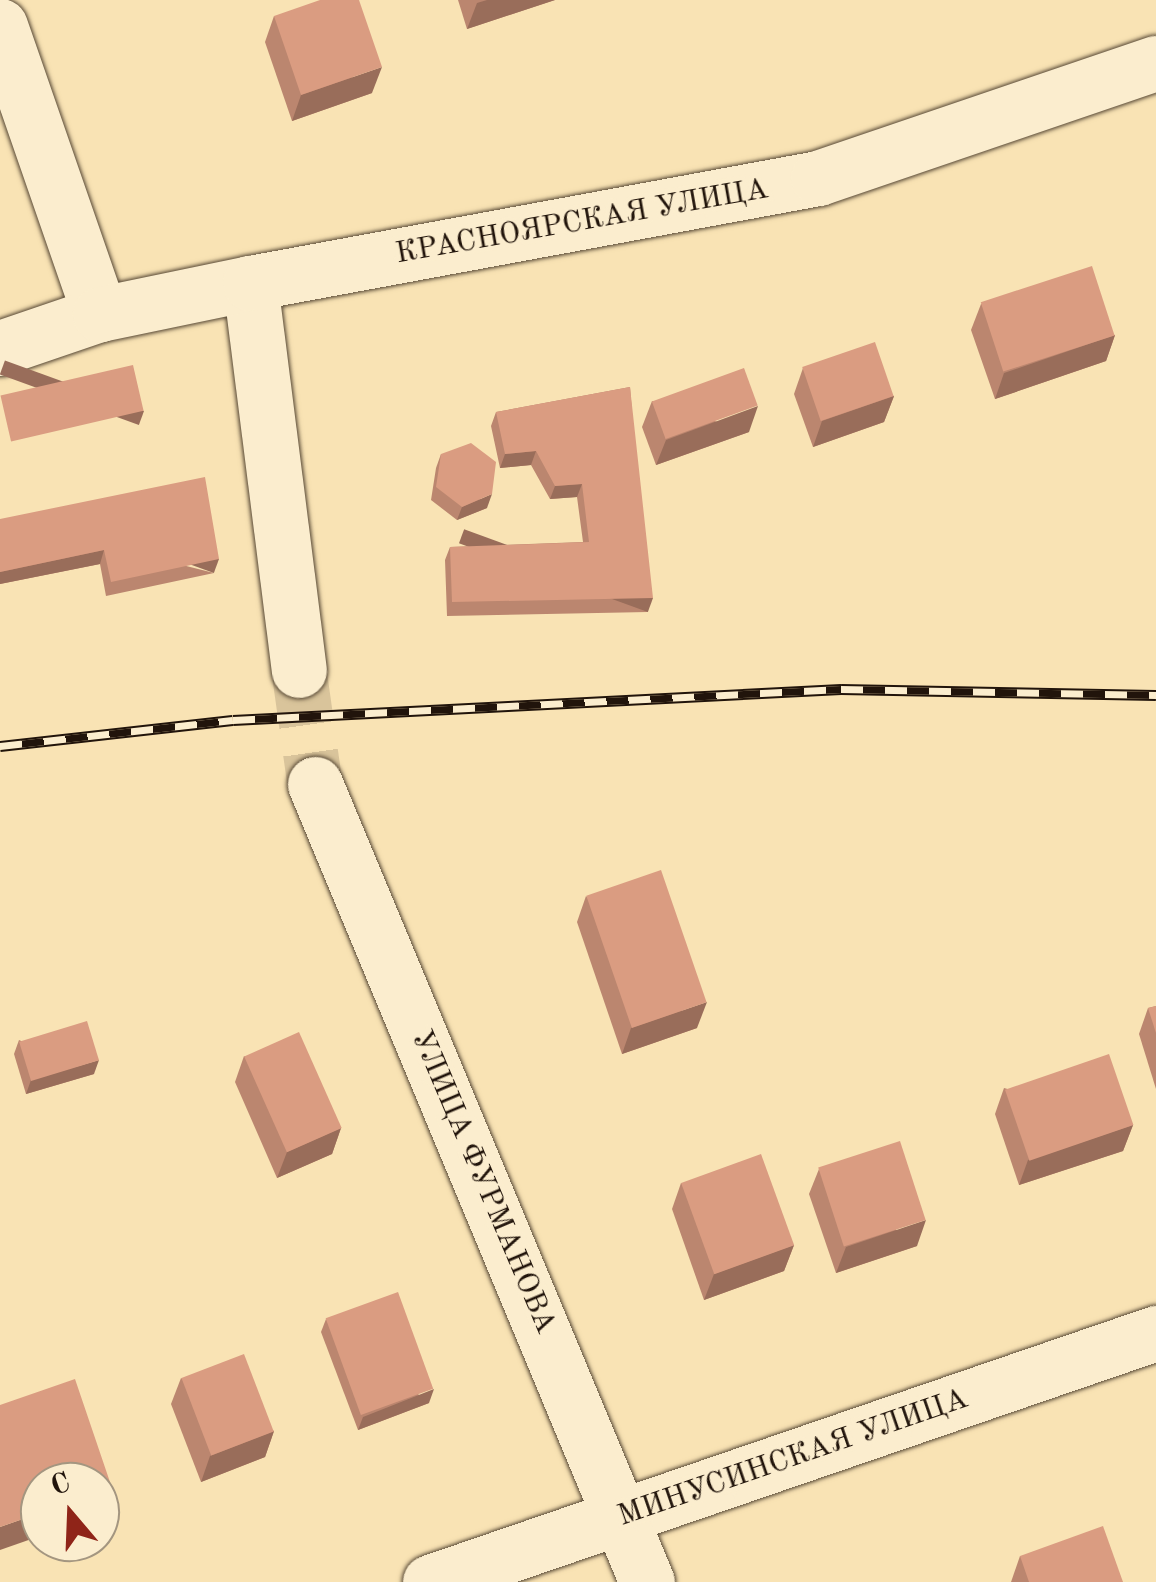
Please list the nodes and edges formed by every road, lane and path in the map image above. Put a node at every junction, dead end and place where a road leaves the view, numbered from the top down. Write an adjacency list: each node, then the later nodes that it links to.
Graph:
1 (0, 26): 4 (street)
2 (1156, 64): 3 (street, КРАСНОЯРСКАЯ УЛИЦА)
3 (250, 283): 4 (street, КРАСНОЯРСКАЯ УЛИЦА); 6 (street)
4 (100, 314): 5 (street, КРАСНОЯРСКАЯ УЛИЦА)
5 (0, 348)
6 (299, 670)
7 (315, 784): 9 (street, УЛИЦА ФУРМАНОВА)
8 (1156, 1333): 9 (street, МИНУСИНСКАЯ УЛИЦА)
9 (624, 1517): 10 (street, МИНУСИНСКАЯ УЛИЦА); 11 (street, УЛИЦА ФУРМАНОВА)
10 (430, 1582)
11 (648, 1582)

